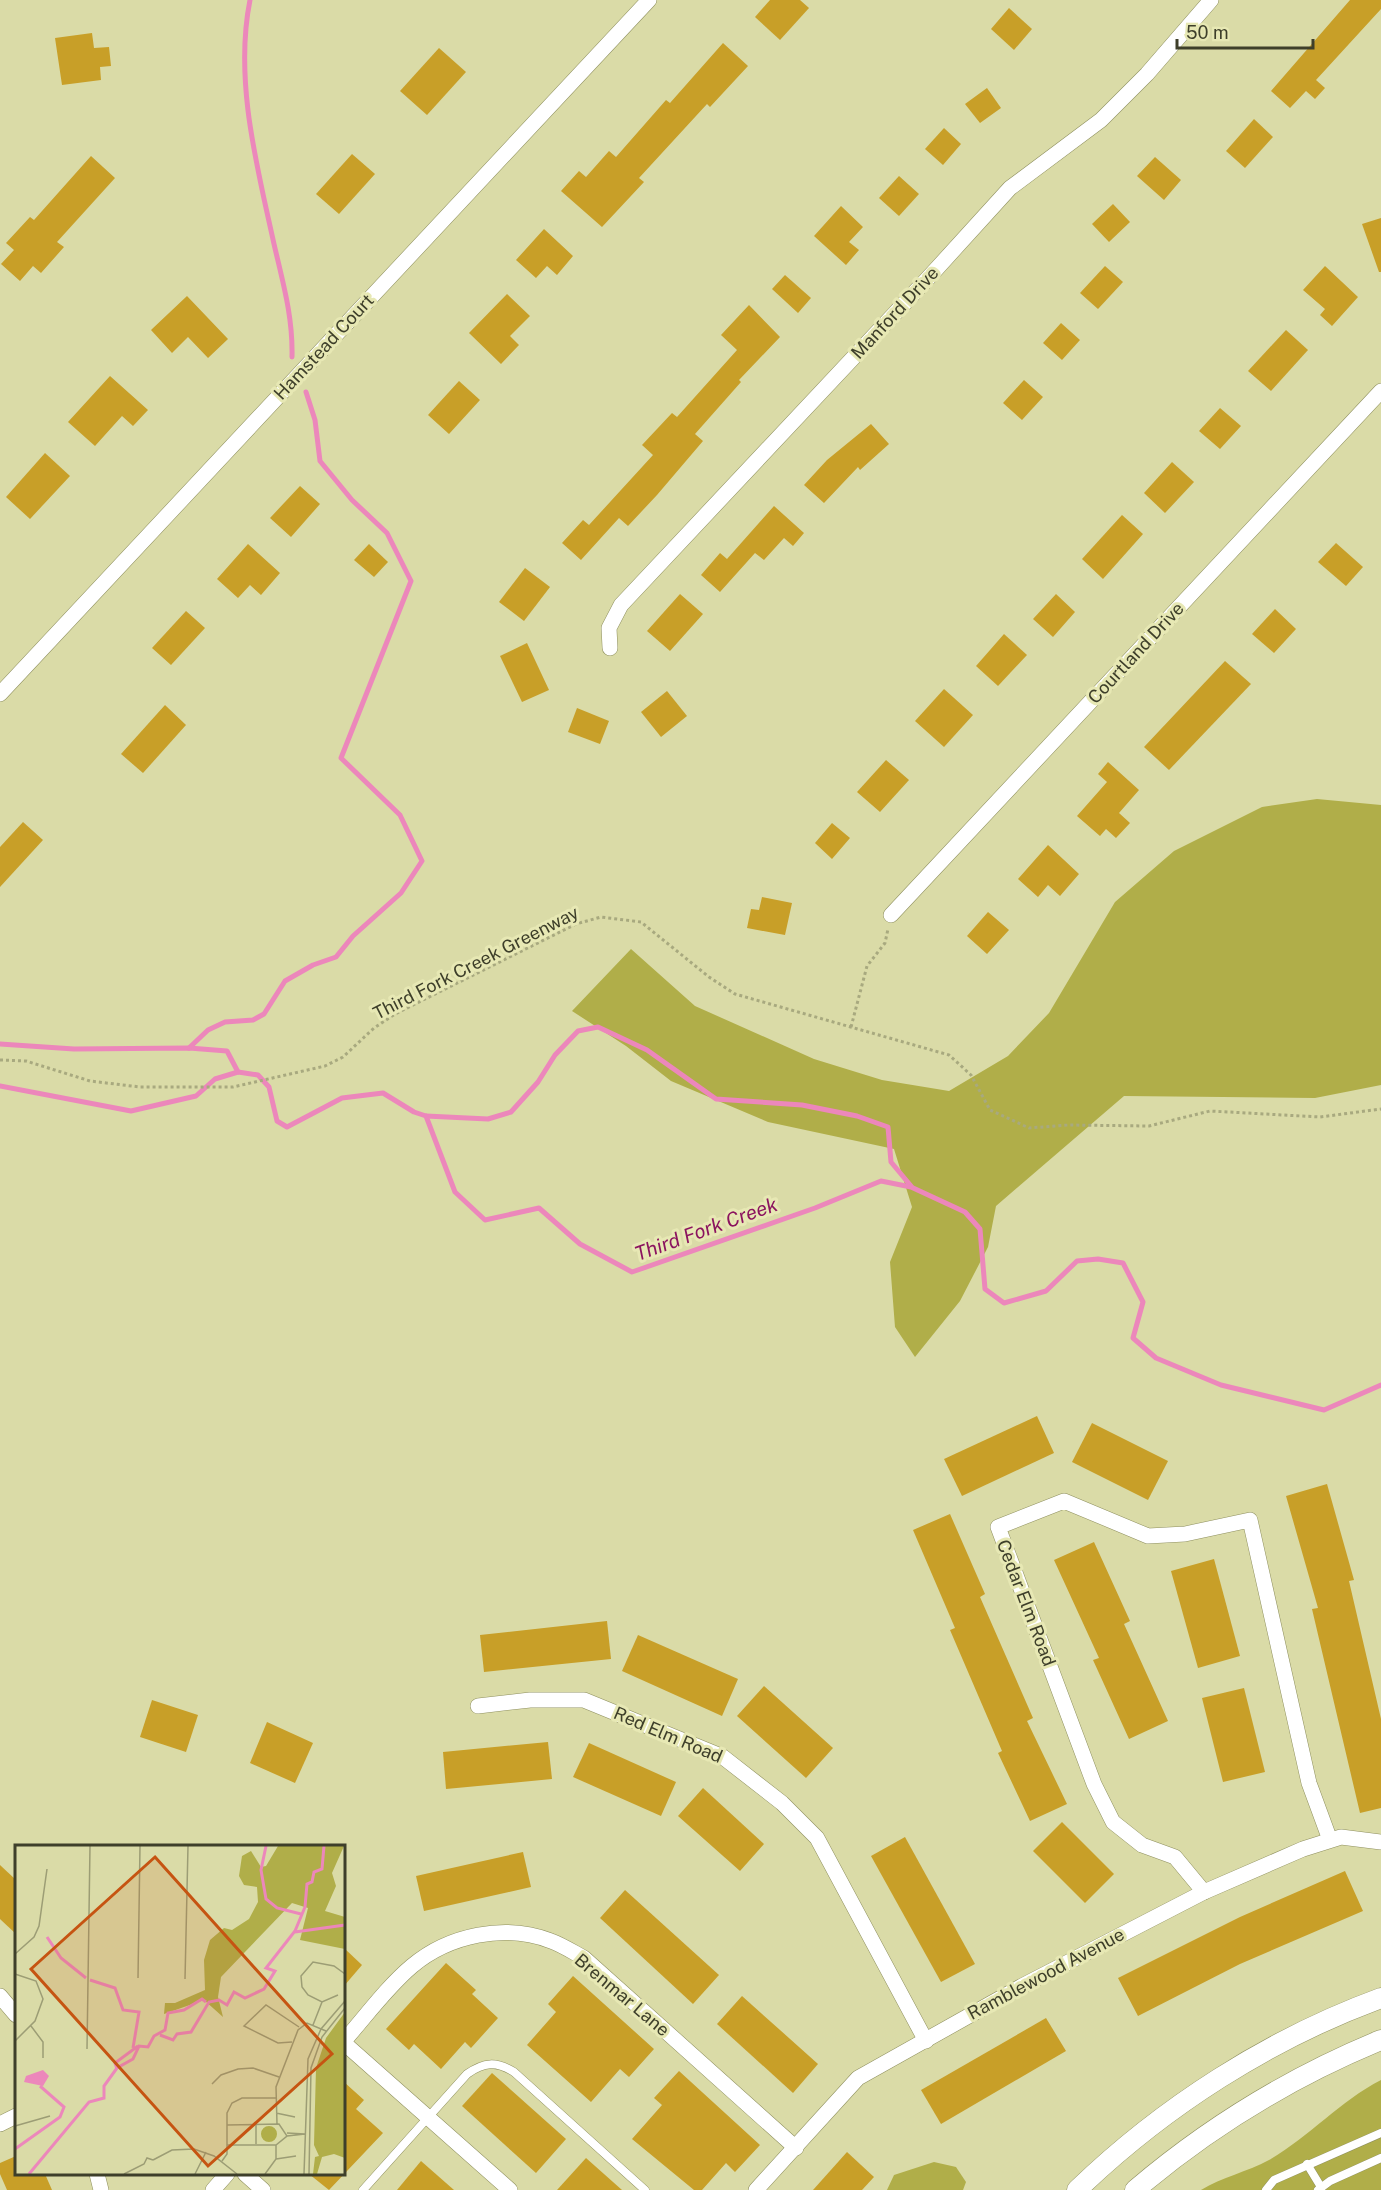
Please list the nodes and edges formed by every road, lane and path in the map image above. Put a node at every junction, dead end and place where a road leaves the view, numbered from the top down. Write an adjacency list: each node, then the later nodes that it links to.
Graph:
1 (649, 0): 5 (street, Hamstead Court)
2 (1211, 0): 4 (street, Manford Drive)
3 (1381, 391): 6 (street, Courtland Drive)
4 (610, 648)
5 (0, 694)
6 (891, 915): 7 (path)
7 (851, 1027): 8 (path, Third Fork Creek Greenway); 9 (path, Third Fork Creek Greenway)
8 (0, 1060)
9 (1381, 1109)
10 (478, 1706): 19 (street, Red Elm Road)
11 (1330, 1840): 12 (street, Ramblewood Avenue); 13 (street, Ramblewood Avenue); 13 (street, Cedar Elm Road)
12 (1381, 1842)
13 (1204, 1893): 19 (street, Ramblewood Avenue)
14 (0, 1996): 16 (street)
15 (1381, 1998): 39 (street)
16 (15, 2014)
17 (1381, 2040): 40 (street)
18 (345, 2041): 25 (street, Brenmar Lane)
19 (926, 2041): 25 (street, Ramblewood Avenue)
20 (345, 2043): 22 (street)
21 (15, 2116): 23 (street)
22 (428, 2116): 35 (lane); 36 (street); 37 (lane)
23 (0, 2124)
24 (1381, 2133): 27 (lane)
25 (795, 2148): 38 (street, Ramblewood Avenue)
26 (1381, 2158): 31 (lane)
27 (1307, 2164): 31 (lane); 41 (lane)
28 (97, 2175): 32 (street)
29 (225, 2175): 33 (street)
30 (246, 2175): 34 (street)
31 (1319, 2189)
32 (101, 2190)
33 (213, 2190)
34 (263, 2190)
35 (363, 2190)
36 (510, 2190)
37 (645, 2190)
38 (756, 2190)
39 (1077, 2190)
40 (1135, 2190)
41 (1266, 2190)

